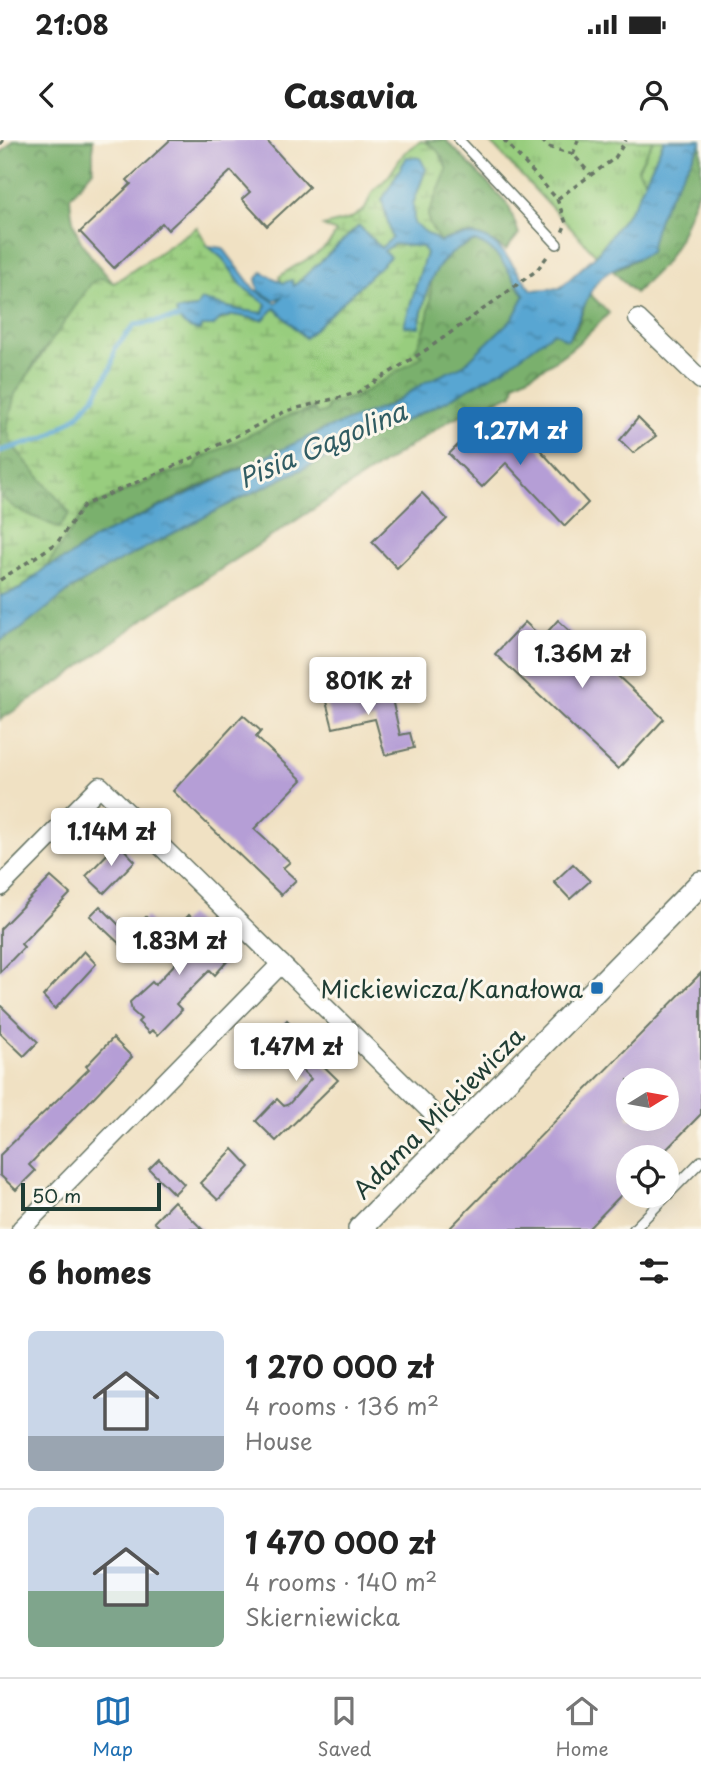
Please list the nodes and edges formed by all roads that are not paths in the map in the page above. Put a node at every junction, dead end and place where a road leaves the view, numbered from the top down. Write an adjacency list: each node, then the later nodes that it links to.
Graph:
1 (459, 140): 2 (lane)
2 (557, 244)
3 (638, 318): 4 (street)
4 (701, 380)
5 (701, 883): 8 (street, Adama Mickiewicza)
6 (0, 887): 7 (street)
7 (281, 964): 8 (street); 10 (street)
8 (454, 1134): 11 (street, Adama Mickiewicza)
9 (701, 1161): 12 (lane)
10 (21, 1229)
11 (360, 1229)
12 (634, 1229)

